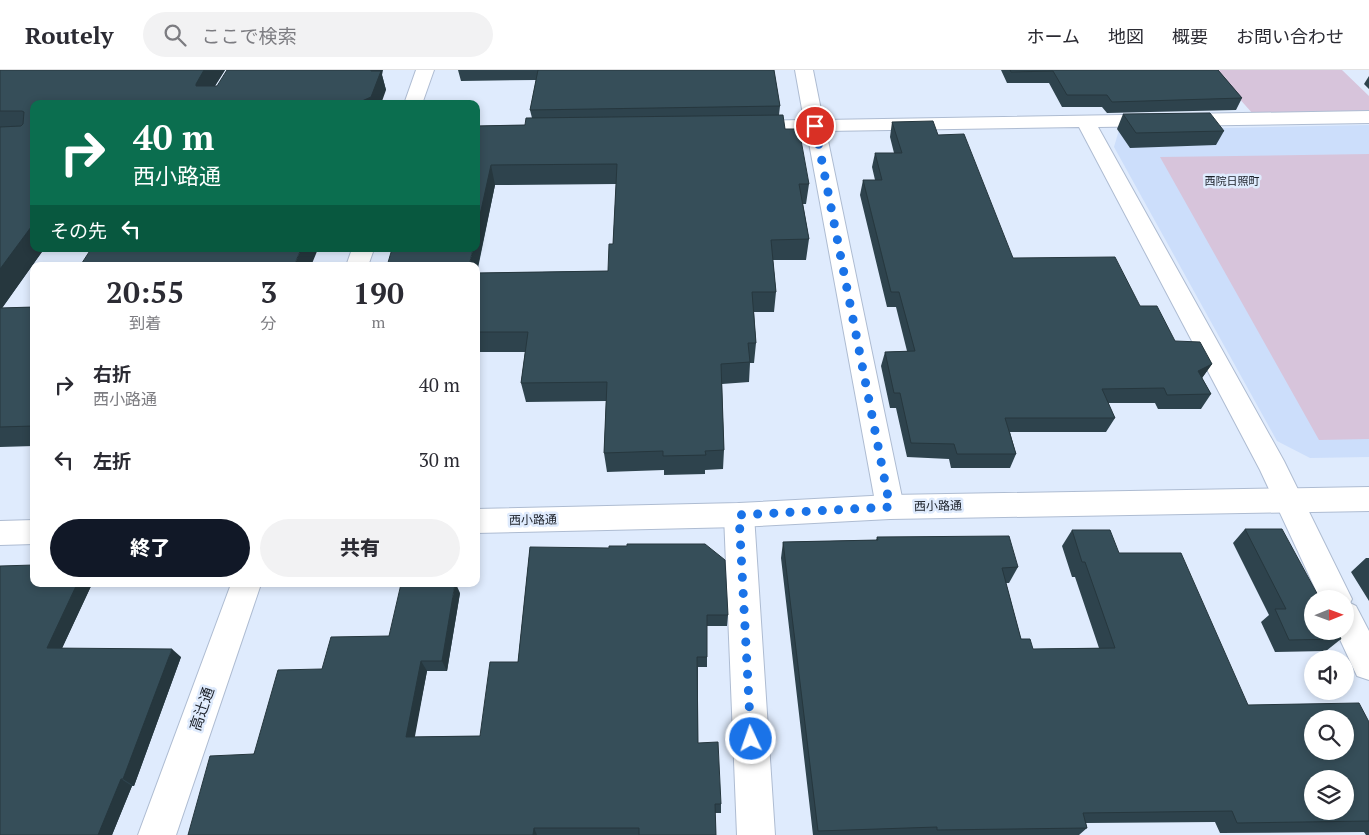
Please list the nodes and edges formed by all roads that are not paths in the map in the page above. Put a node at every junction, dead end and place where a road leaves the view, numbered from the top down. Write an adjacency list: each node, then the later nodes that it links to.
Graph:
1 (425, 70): 3 (street)
2 (804, 70): 6 (street)
3 (414, 100)
4 (1369, 117): 5 (street)
5 (1086, 121): 6 (street); 9 (street)
6 (815, 126): 7 (street); 10 (street)
7 (725, 127)
8 (1369, 499): 9 (street, 西小路通)
9 (1288, 501): 10 (street, 西小路通); 16 (street)
10 (890, 507): 11 (street, 西小路通)
11 (739, 515): 12 (street, 西小路通); 20 (street)
12 (480, 521)
13 (30, 532): 14 (street)
14 (0, 533)
15 (245, 587): 19 (street, 高辻通)
16 (1332, 590)
17 (1354, 634): 18 (street)
18 (1369, 665)
19 (158, 835)
20 (756, 835)

